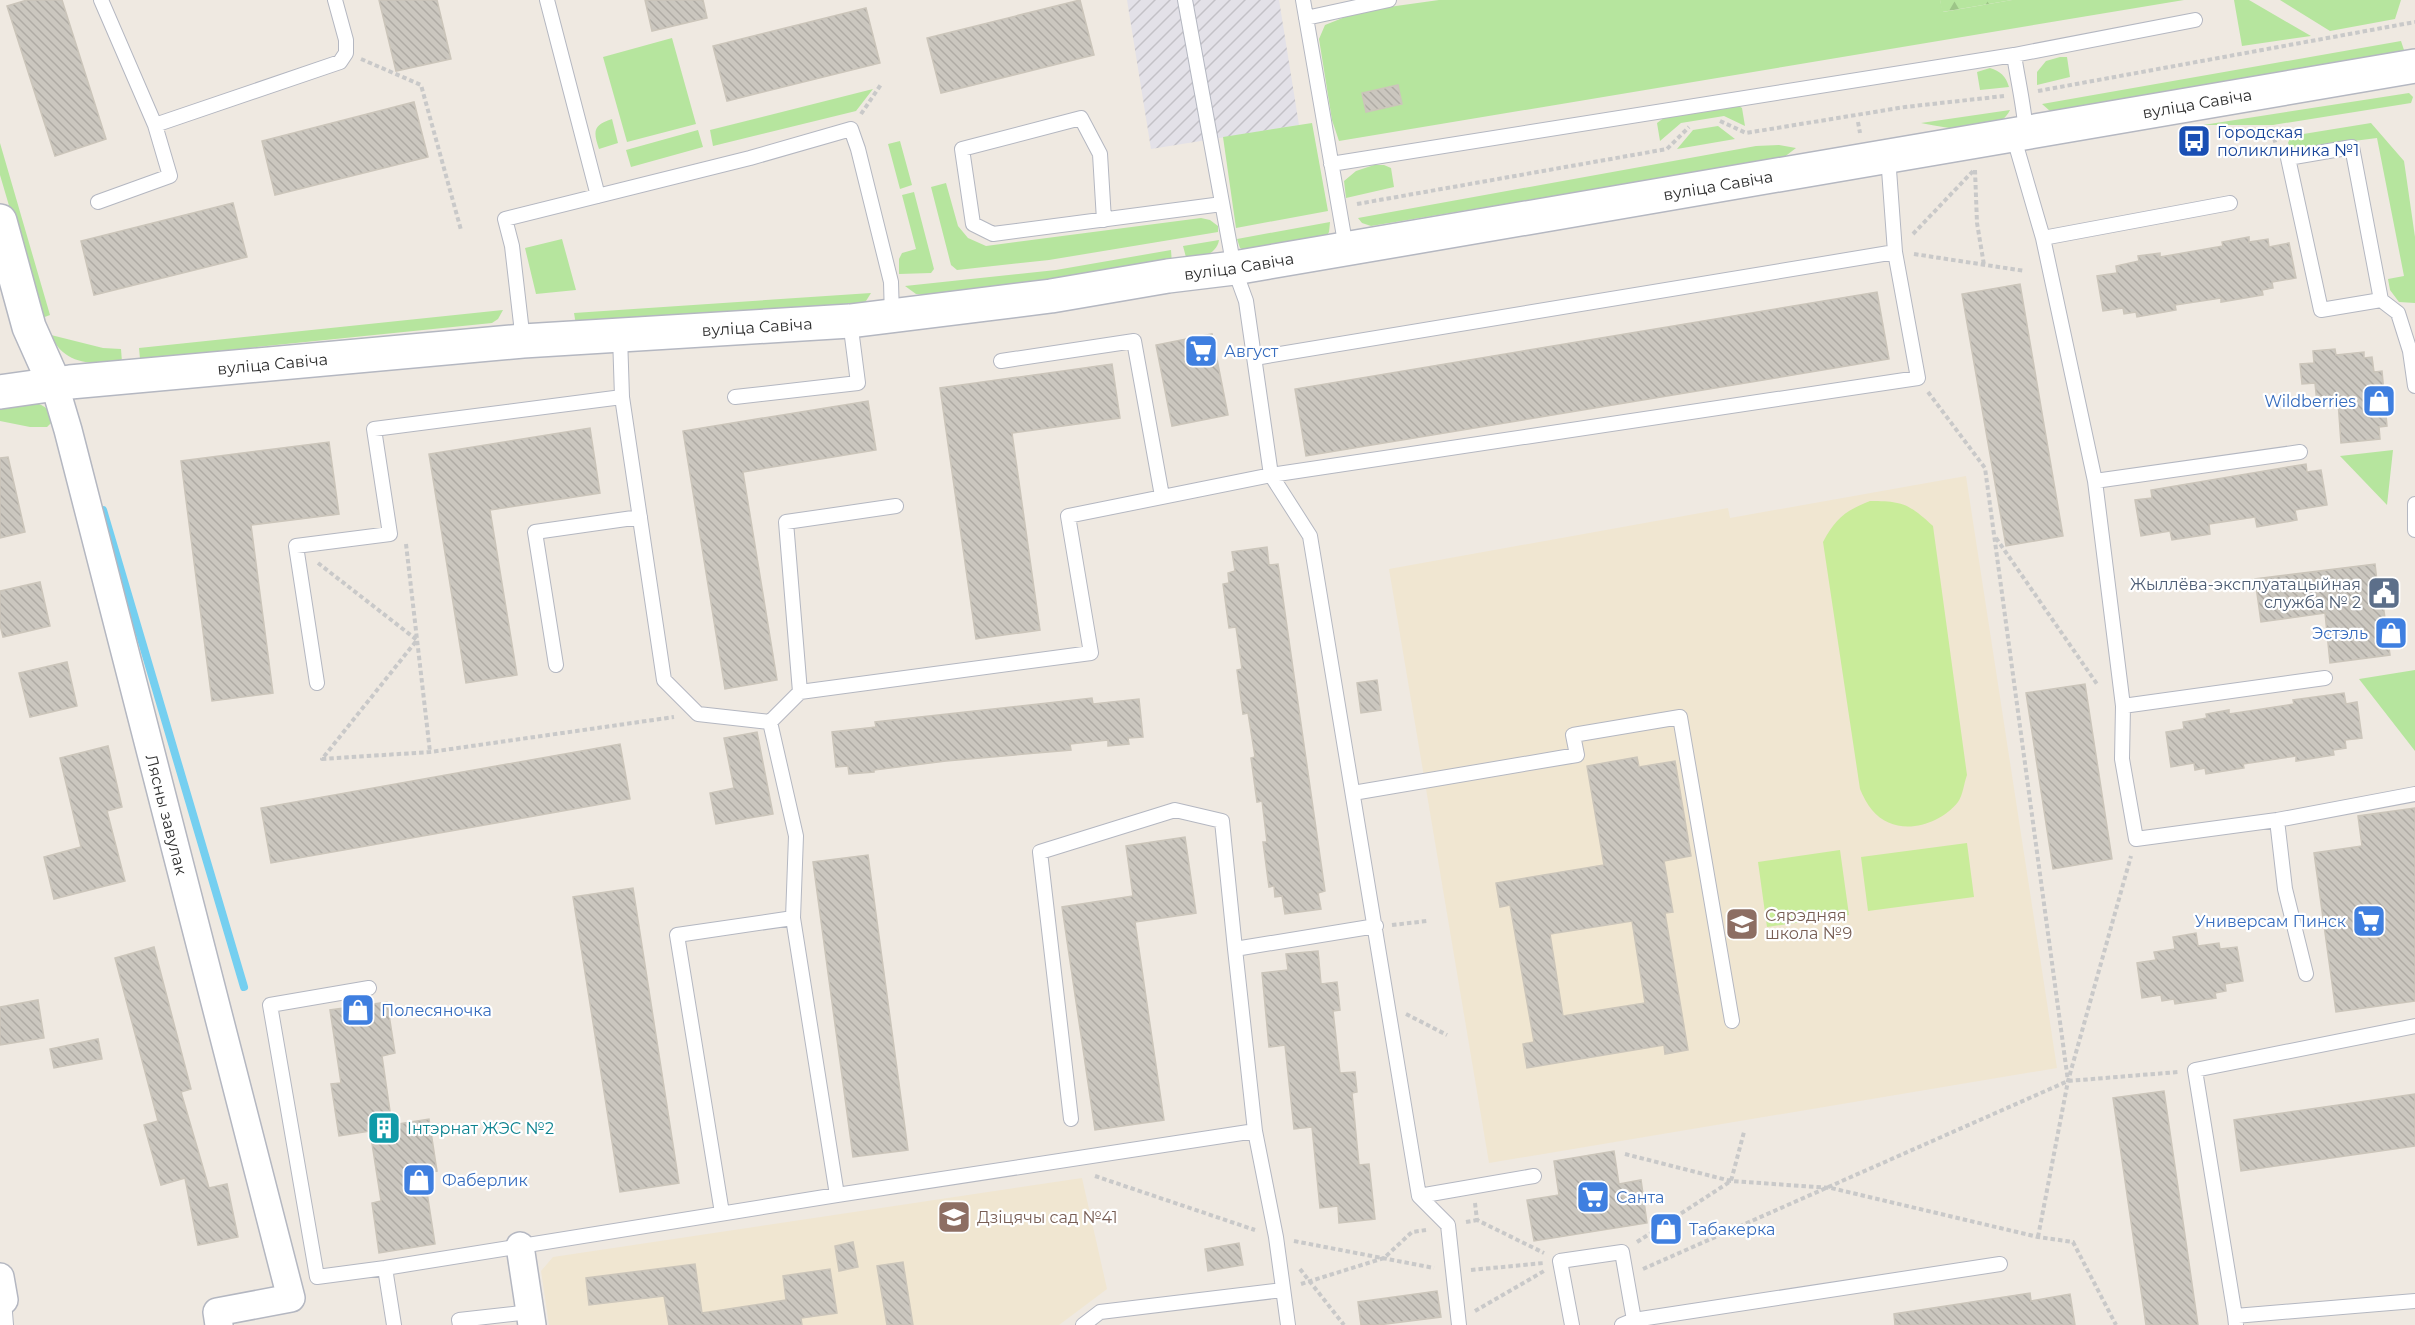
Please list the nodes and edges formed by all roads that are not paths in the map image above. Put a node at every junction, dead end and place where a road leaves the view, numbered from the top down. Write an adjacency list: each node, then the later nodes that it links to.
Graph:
1 (101, 0): 11 (lane)
2 (335, 0): 11 (lane)
3 (547, 0): 15 (lane)
4 (1185, 0): 18 (lane)
5 (1303, 0): 7 (lane)
6 (1389, 0): 7 (lane)
7 (1306, 18): 14 (lane)
8 (2195, 20): 9 (lane)
9 (2014, 55): 12 (lane); 14 (lane)
10 (2415, 66): 12 (street, вуліца Савіча)
11 (155, 125): 16 (lane)
12 (2020, 134): 13 (street, вуліца Савіча); 21 (lane)
13 (1888, 156): 22 (street, вуліца Савіча); 23 (lane)
14 (1331, 164): 22 (lane)
15 (598, 196): 26 (lane); 29 (lane)
16 (98, 202)
17 (2230, 203): 21 (lane)
18 (1222, 204): 19 (lane); 24 (lane)
19 (1104, 220): 19 (lane)
20 (0, 221): 32 (street)
21 (2043, 238): 39 (lane)
22 (1346, 248): 24 (street, вуліца Савіча)
23 (1895, 252): 30 (lane); 38 (lane)
24 (1234, 268): 26 (street, вуліца Савіча); 30 (lane)
25 (2381, 300): 25 (lane); 33 (lane)
26 (892, 316): 27 (street, вуліца Савіча)
27 (850, 321): 28 (street, вуліца Савіча); 36 (lane)
28 (620, 336): 29 (street, вуліца Савіча); 35 (lane)
29 (523, 341): 32 (street, вуліца Савіча)
30 (1255, 358): 38 (lane)
31 (1000, 361): 40 (lane)
32 (54, 383): 34 (street, вуліца Савіча); 72 (street, Лясны завулак)
33 (2415, 386)
34 (0, 392)
35 (622, 397): 43 (lane); 47 (lane)
36 (735, 398)
37 (2300, 452): 39 (lane)
38 (1271, 475): 40 (lane); 51 (lane)
39 (2095, 481): 49 (lane)
40 (1162, 496): 48 (lane)
41 (2415, 504): 44 (lane)
42 (896, 506): 48 (lane)
43 (640, 517): 45 (lane); 50 (lane)
44 (2415, 530)
45 (556, 665)
46 (2325, 678): 49 (lane)
47 (317, 683)
48 (800, 692): 50 (lane)
49 (2123, 706): 53 (lane)
50 (770, 722): 54 (lane)
51 (1353, 793): 55 (lane); 59 (lane)
52 (2415, 794): 53 (lane)
53 (2277, 820): 57 (lane)
54 (792, 918): 64 (lane); 66 (lane)
55 (1376, 926): 56 (lane); 65 (lane)
56 (1235, 949): 61 (lane); 62 (lane)
57 (2306, 974)
58 (369, 988): 69 (lane)
59 (1732, 1021)
60 (2415, 1026): 74 (lane)
61 (1071, 1119)
62 (1255, 1131): 64 (lane); 70 (lane)
63 (1534, 1176): 65 (lane)
64 (837, 1195): 66 (lane)
65 (1419, 1196): 75 (lane)
66 (722, 1214): 67 (lane)
67 (520, 1246): 69 (lane); 73 (street)
68 (2000, 1264): 76 (lane)
69 (385, 1268): 77 (lane)
70 (1283, 1290): 79 (lane); 80 (lane)
71 (2415, 1301): 74 (lane)
72 (218, 1318)
73 (531, 1319): 78 (lane)
74 (2236, 1320)
75 (1460, 1322)
76 (1628, 1322): 81 (lane)
77 (394, 1325)
78 (460, 1325)
79 (1083, 1325)
80 (1288, 1325)
81 (1572, 1325)

